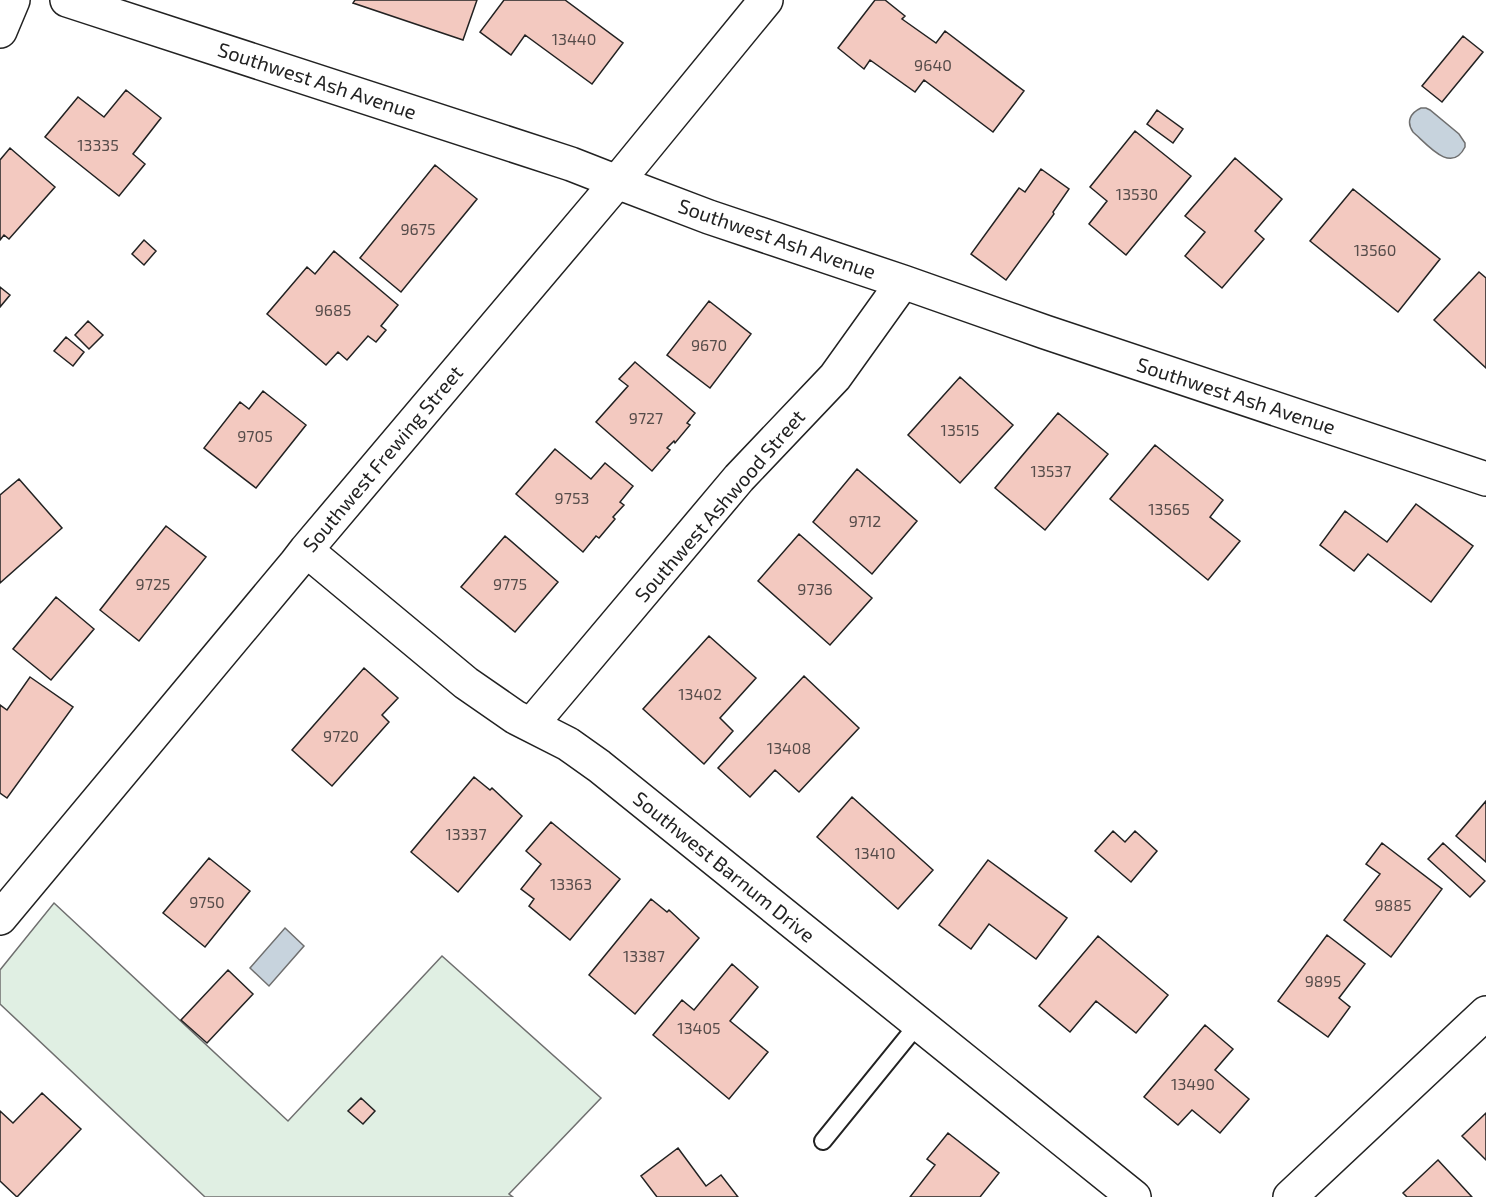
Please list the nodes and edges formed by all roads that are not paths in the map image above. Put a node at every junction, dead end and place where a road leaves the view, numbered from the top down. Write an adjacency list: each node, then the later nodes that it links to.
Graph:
1 (13, 0): 4 (street)
2 (67, 0): 5 (street, Southwest Ash Avenue)
3 (766, 0): 5 (street, Southwest Frewing Street)
4 (0, 31)
5 (617, 183): 6 (street, Southwest Ash Avenue); 8 (street, Southwest Frewing Street)
6 (903, 282): 7 (street, Southwest Ash Avenue); 9 (street, Southwest Ashwood Street)
7 (1486, 479)
8 (306, 550): 9 (street, Southwest Barnum Drive); 10 (street, Southwest Frewing Street)
9 (531, 725): 12 (street, Southwest Barnum Drive)
10 (0, 918)
11 (1486, 1013): 15 (street)
12 (918, 1024): 13 (lane); 14 (street, Southwest Barnum Drive)
13 (823, 1141)
14 (1134, 1197)
15 (1290, 1197)

